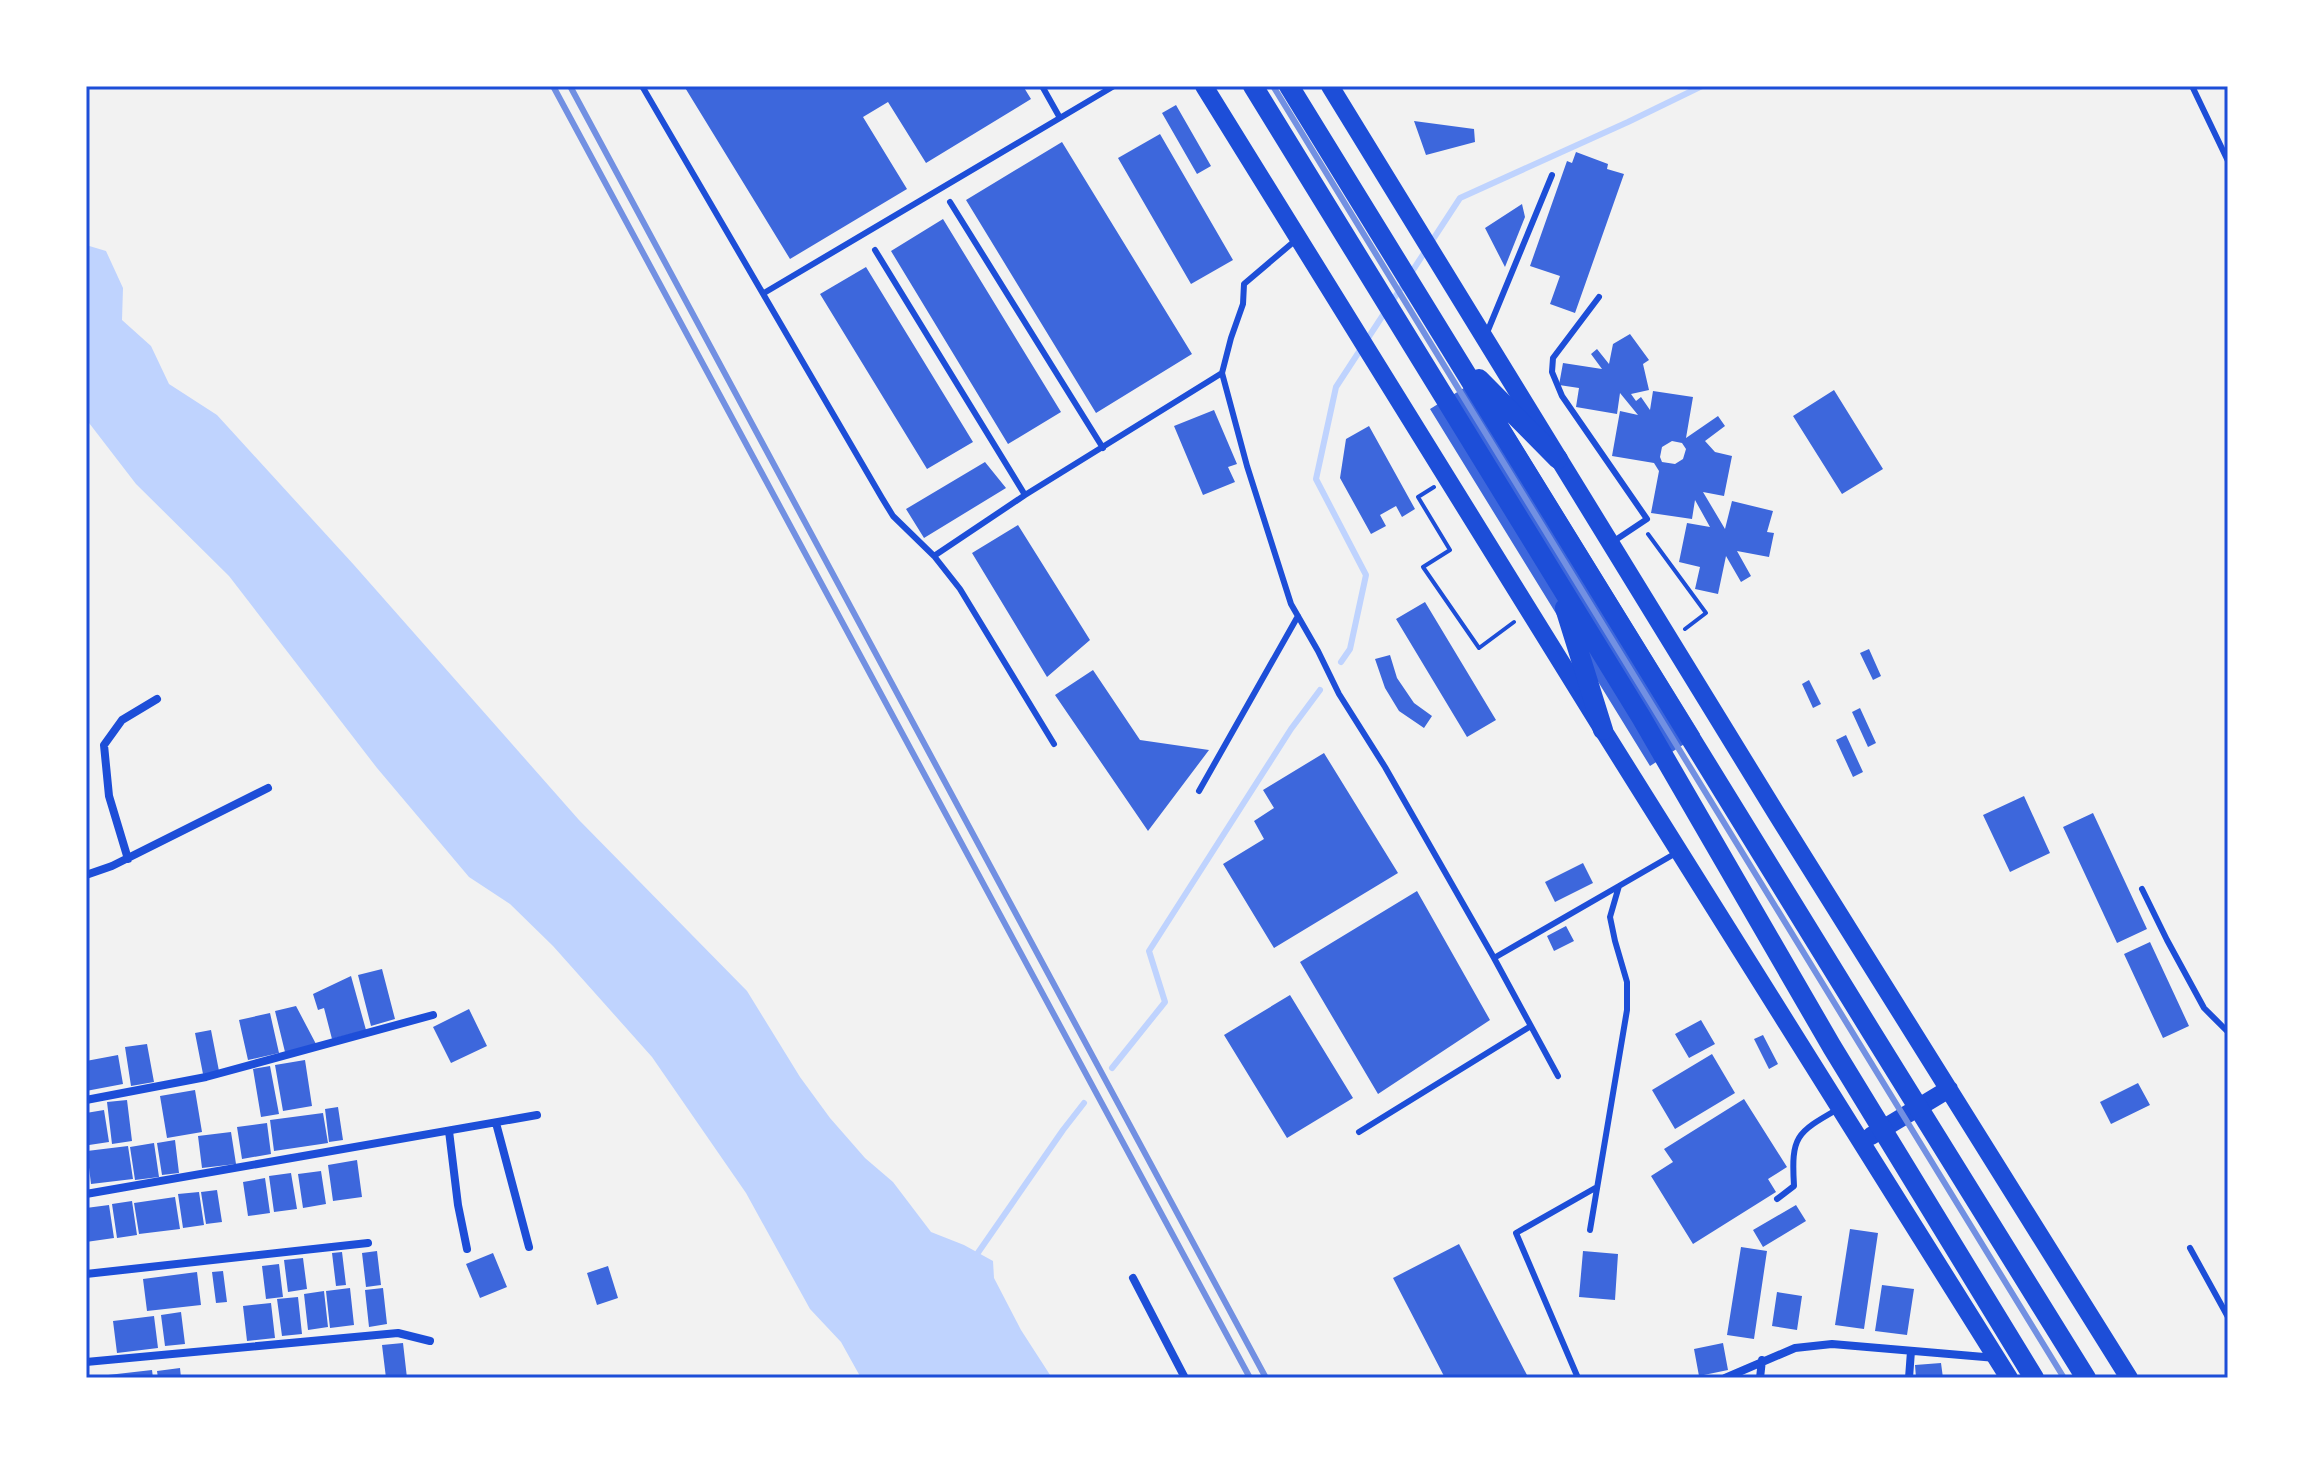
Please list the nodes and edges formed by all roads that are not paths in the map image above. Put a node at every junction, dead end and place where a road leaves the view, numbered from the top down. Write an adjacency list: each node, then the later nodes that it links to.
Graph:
1 (642, 86): 15 (lane)
2 (1042, 86): 9 (lane)
3 (1114, 86): 9 (lane)
4 (1204, 86): 13 (main road)
5 (1253, 86): 25 (highway)
6 (1289, 86): 18 (highway)
7 (1330, 86): 17 (main road)
8 (2192, 86): 10 (lane)
9 (1060, 118): 15 (lane)
10 (2228, 161)
11 (1552, 175): 17 (lane)
12 (950, 202): 20 (lane)
13 (1298, 238): 19 (lane); 28 (main road)
14 (875, 250): 22 (lane)
15 (764, 293): 24 (lane)
16 (1599, 297): 23 (lane)
17 (1485, 339): 21 (main road)
18 (1456, 357): 21 (highway); 73 (highway)
19 (1222, 373): 20 (lane); 26 (lane)
20 (1103, 448): 22 (lane)
21 (1558, 459): 23 (main road)
22 (1025, 495): 24 (lane)
23 (1611, 543): 42 (main road)
24 (934, 556): 29 (lane)
25 (1556, 577): 28 (highway); 72 (highway)
26 (1298, 616): 31 (lane); 37 (lane)
27 (157, 699): 33 (street)
28 (1603, 730): 32 (main road)
29 (1054, 744)
30 (268, 788): 33 (street)
31 (1199, 791)
32 (1679, 851): 35 (lane); 44 (main road)
33 (128, 859): 34 (street)
34 (86, 875)
35 (1619, 886): 37 (lane); 50 (lane)
36 (2142, 889): 40 (lane)
37 (1494, 958): 39 (lane)
38 (433, 1015): 43 (street)
39 (1531, 1026): 41 (lane); 48 (lane)
40 (2228, 1032)
41 (1558, 1076)
42 (1949, 1089): 49 (main road); 74 (main road)
43 (86, 1100)
44 (1840, 1107): 49 (main road); 52 (lane)
45 (537, 1115): 46 (street)
46 (496, 1123): 47 (street); 55 (street)
47 (449, 1131): 51 (street); 57 (street)
48 (1359, 1132)
49 (1862, 1142): 63 (main road)
50 (1597, 1187): 53 (lane); 67 (lane)
51 (86, 1194)
52 (1777, 1199)
53 (1590, 1230)
54 (368, 1243): 58 (street)
55 (529, 1247)
56 (2190, 1248): 60 (lane)
57 (467, 1249)
58 (86, 1274)
59 (1133, 1278): 66 (street)
60 (2228, 1317)
61 (430, 1341): 65 (street)
62 (1911, 1351): 63 (street); 64 (street); 70 (street)
63 (1997, 1358): 71 (main road)
64 (1762, 1360): 68 (street); 69 (street)
65 (86, 1362)
66 (1185, 1378)
67 (1578, 1378)
68 (1725, 1378)
69 (1760, 1378)
70 (1909, 1378)
71 (2009, 1378)
72 (2034, 1378)
73 (2086, 1378)
74 (2129, 1378)

